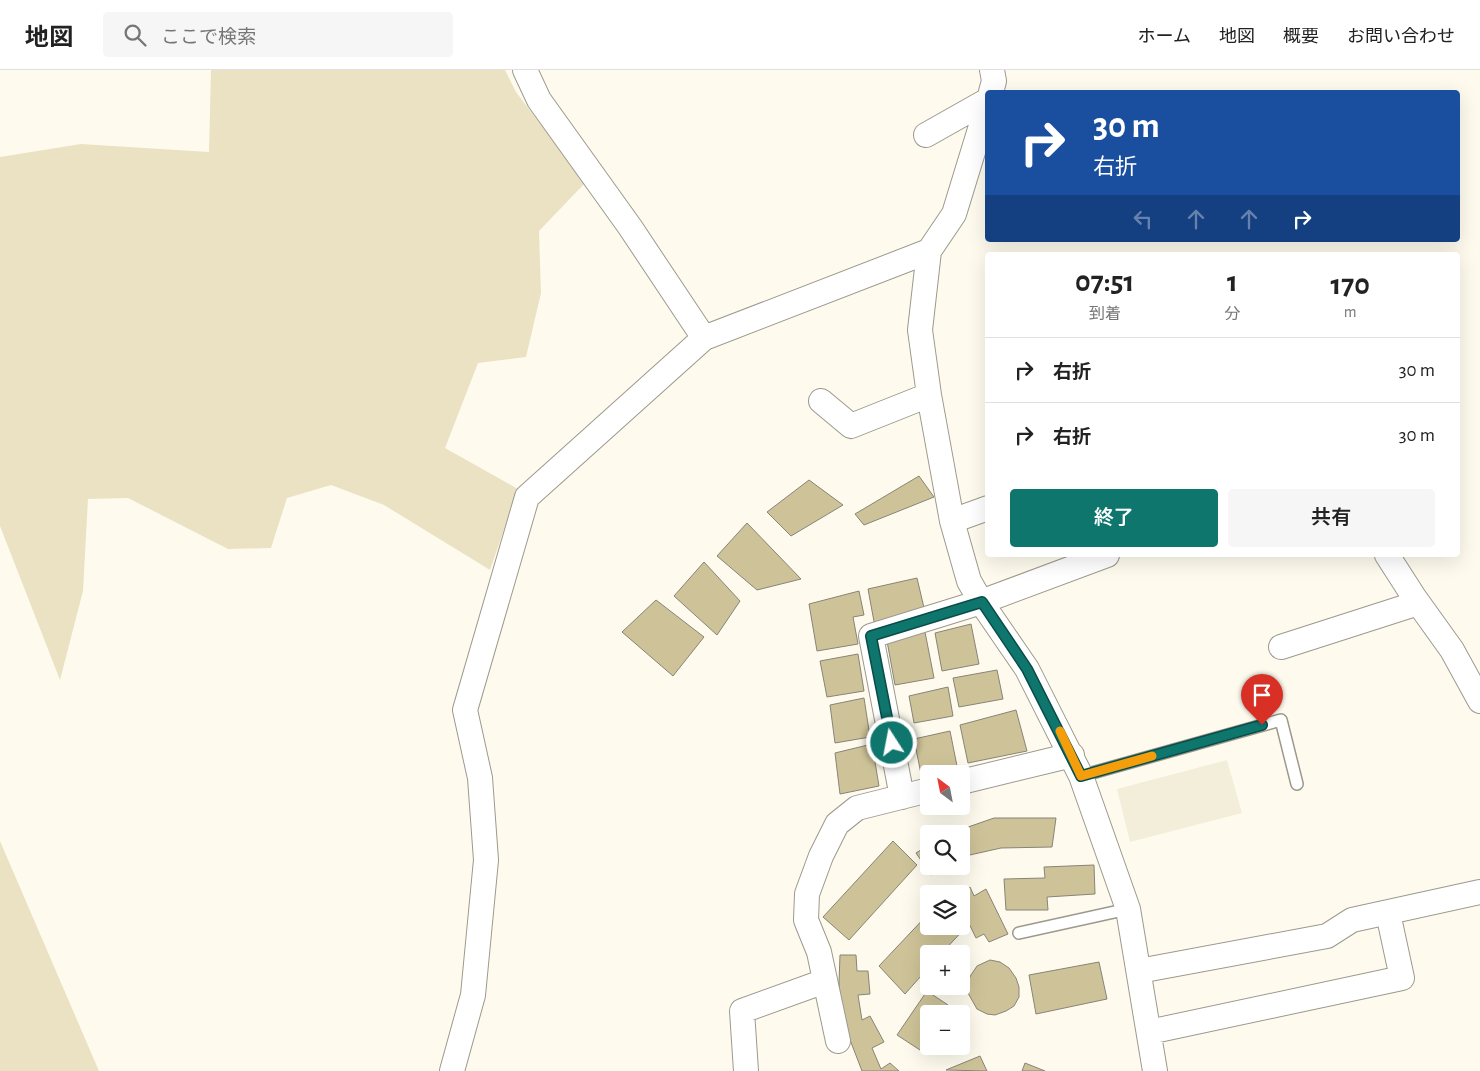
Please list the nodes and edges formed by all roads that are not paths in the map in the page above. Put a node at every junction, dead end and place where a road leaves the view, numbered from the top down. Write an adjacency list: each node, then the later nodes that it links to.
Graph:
1 (525, 70): 8 (street)
2 (992, 70): 3 (street)
3 (991, 90)
4 (985, 103): 6 (street)
5 (985, 111): 7 (street)
6 (926, 135)
7 (929, 251): 8 (street); 9 (street)
8 (704, 338): 32 (street)
9 (929, 395): 10 (street); 12 (street)
10 (821, 401)
11 (985, 509): 12 (street)
12 (952, 521): 15 (street)
13 (1103, 557): 15 (street)
14 (1388, 557): 16 (street)
15 (982, 602): 19 (street); 23 (street)
16 (1418, 603): 17 (street); 18 (street)
17 (1281, 647)
18 (1480, 701)
19 (1077, 766): 20 (street); 21 (lane); 25 (street)
20 (970, 781)
21 (1298, 784)
22 (920, 792): 23 (street)
23 (902, 797): 29 (street)
24 (1480, 892): 26 (street)
25 (1128, 910): 27 (lane); 28 (street)
26 (1388, 913): 28 (street); 30 (street)
27 (1019, 933)
28 (1138, 971): 30 (street)
29 (825, 981): 31 (street); 33 (street)
30 (1148, 1032): 34 (street)
31 (838, 1041)
32 (452, 1071)
33 (746, 1071)
34 (1155, 1071)

